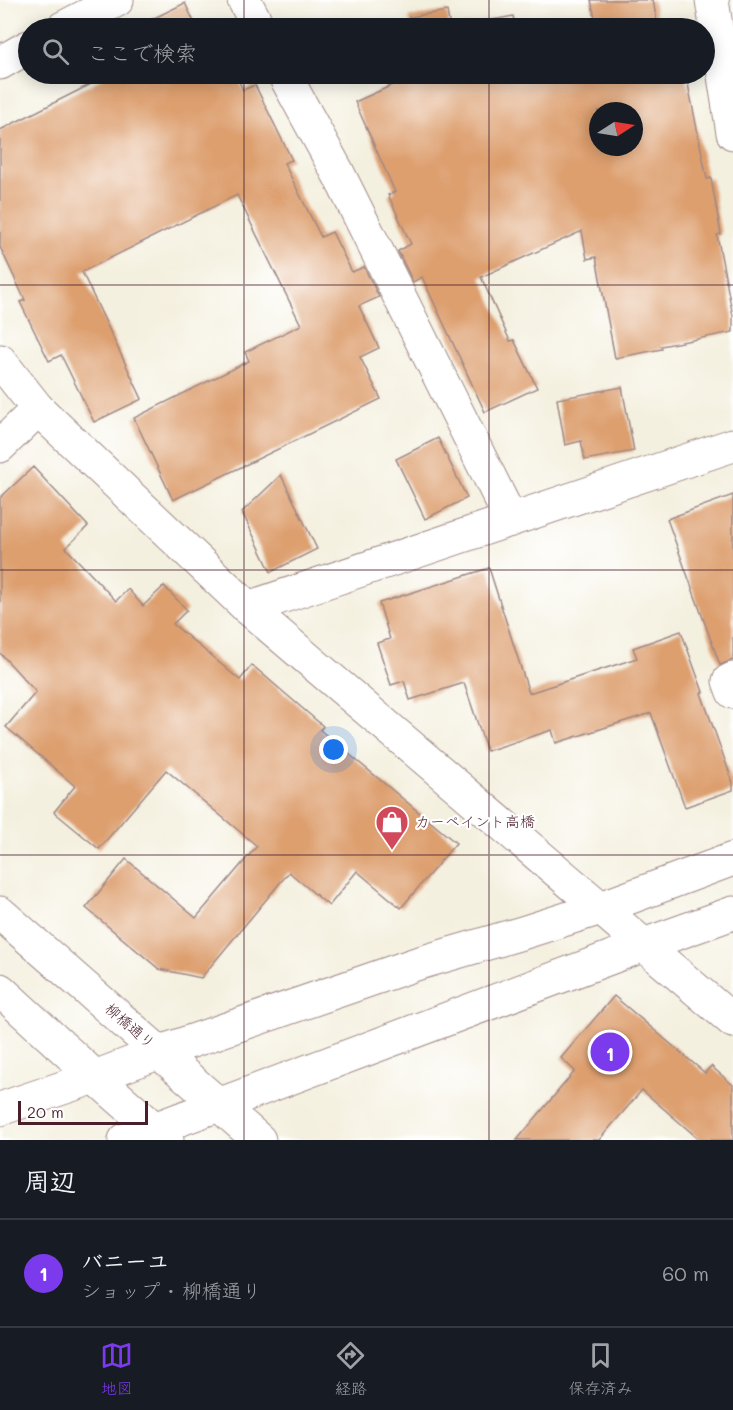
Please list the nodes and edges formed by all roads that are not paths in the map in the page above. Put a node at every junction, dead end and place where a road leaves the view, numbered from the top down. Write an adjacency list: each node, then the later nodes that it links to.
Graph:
1 (117, 0): 4 (street)
2 (244, 0): 5 (street)
3 (712, 0): 6 (street)
4 (82, 18)
5 (254, 18)
6 (715, 18)
7 (715, 19): 11 (street)
8 (18, 53): 9 (street)
9 (0, 63)
10 (289, 84): 16 (street)
11 (733, 133)
12 (0, 361): 13 (street)
13 (38, 409): 15 (street); 17 (street)
14 (733, 445): 16 (street)
15 (0, 446)
16 (511, 520): 17 (street)
17 (248, 608): 21 (street)
18 (733, 679): 19 (street)
19 (733, 692)
20 (733, 858): 21 (street)
21 (601, 908): 24 (street); 27 (street)
22 (0, 913): 27 (street, 柳橋通り)
23 (733, 913): 24 (street)
24 (644, 945): 26 (street); 29 (street)
25 (0, 990): 28 (street)
26 (733, 1021)
27 (160, 1052): 28 (street); 29 (street, 柳橋通り)
28 (95, 1077): 30 (street); 31 (street)
29 (218, 1104): 31 (street); 33 (street, 柳橋通り)
30 (0, 1109)
31 (161, 1135): 32 (street)
32 (124, 1140)
33 (259, 1140)

